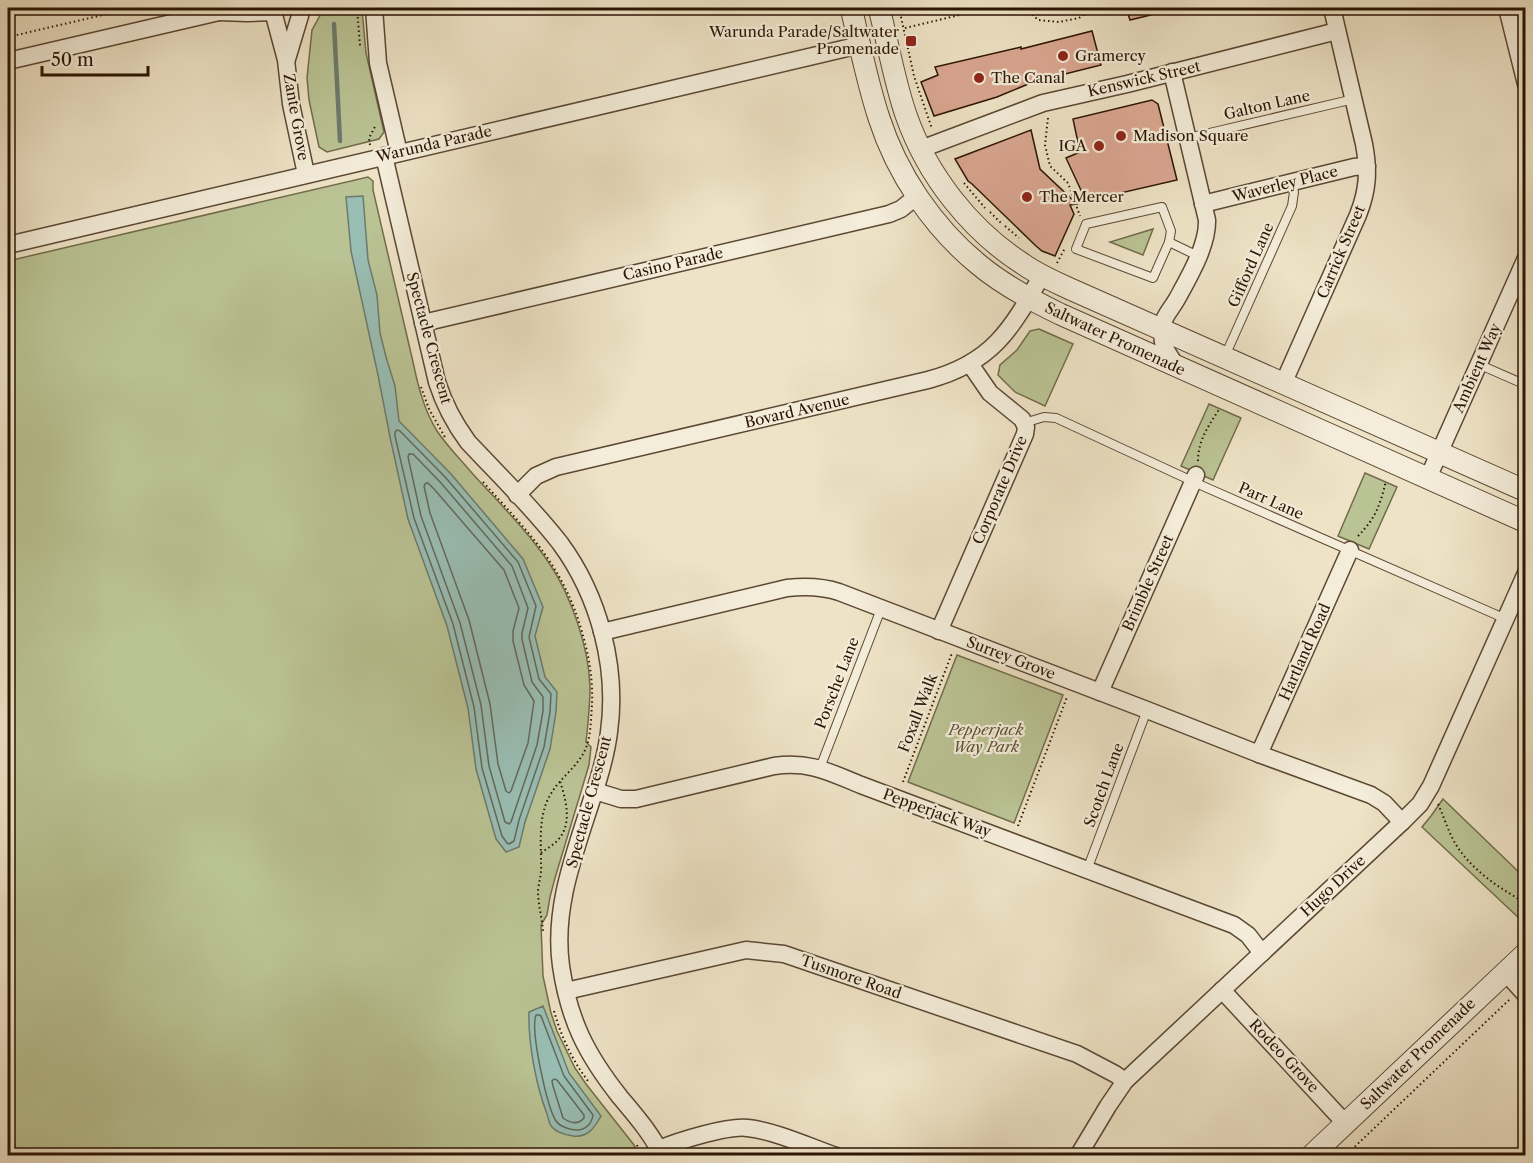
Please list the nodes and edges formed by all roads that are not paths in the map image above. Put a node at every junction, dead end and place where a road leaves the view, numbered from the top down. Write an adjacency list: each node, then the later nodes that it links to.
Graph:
1 (303, 8): 8 (street); 11 (street, Zante Grove)
2 (374, 8): 18 (street, Spectacle Crescent)
3 (851, 8): 10 (street, Saltwater Promenade)
4 (879, 8): 17 (street, Saltwater Promenade)
5 (1332, 8): 9 (street, Carrick Street)
6 (1507, 8): 14 (street)
7 (225, 10): 8 (street); 12 (street)
8 (270, 11): 11 (street, Zante Grove)
9 (1337, 31): 13 (street, Kenswick Street); 15 (street, Carrick Street)
10 (860, 45): 18 (street, Warunda Parade); 22 (street, Saltwater Promenade)
11 (286, 60): 20 (street, Zante Grove)
12 (8, 62)
13 (1172, 72): 16 (street); 17 (street, Kenswick Street)
14 (1526, 84)
15 (1354, 99): 16 (lane, Galton Lane); 19 (street, Carrick Street)
16 (1188, 138): 23 (street)
17 (929, 146): 28 (street, Saltwater Promenade)
18 (385, 156): 20 (street, Warunda Parade); 31 (street, Spectacle Crescent)
19 (1367, 166): 21 (street, Waverley Place); 37 (street, Carrick Street)
20 (306, 174): 25 (street, Warunda Parade)
21 (1292, 183): 23 (street, Waverley Place); 33 (lane, Gifford Lane)
22 (918, 196): 30 (street, Saltwater Promenade); 31 (street, Casino Parade)
23 (1203, 204): 26 (street)
24 (1169, 242): 24 (lane); 26 (lane)
25 (8, 245)
26 (1198, 256): 32 (street)
27 (1526, 258): 29 (street, Ambient Way)
28 (1049, 269): 30 (street, Bovard Avenue); 32 (street, Saltwater Promenade)
29 (1521, 282): 35 (street, Ambient Way)
30 (1029, 299): 34 (street, Bovard Avenue); 36 (street, Saltwater Promenade)
31 (423, 322): 44 (street, Spectacle Crescent)
32 (1167, 332): 33 (street, Saltwater Promenade); 36 (street)
33 (1224, 358): 37 (street, Saltwater Promenade)
34 (970, 364): 39 (street, Corporate Drive); 44 (street, Bovard Avenue)
35 (1478, 364): 38 (lane); 40 (street, Ambient Way)
36 (1177, 368): 42 (street, Saltwater Promenade)
37 (1283, 384): 40 (street, Saltwater Promenade)
38 (1526, 385)
39 (1024, 423): 41 (lane, Parr Lane); 50 (street, Corporate Drive)
40 (1440, 452): 42 (street, Ambient Way); 43 (street, Saltwater Promenade)
41 (1196, 472): 46 (lane, Parr Lane); 52 (street, Brimble Street)
42 (1428, 478): 45 (street, Saltwater Promenade)
43 (1526, 491)
44 (517, 495): 51 (street, Spectacle Crescent)
45 (1526, 522)
46 (1352, 545): 49 (lane, Parr Lane); 54 (street, Hartland Road)
47 (1526, 573): 49 (street, Hugo Drive)
48 (881, 609): 50 (street, Surrey Grove); 51 (street, Surrey Grove); 55 (lane, Porsche Lane)
49 (1506, 618): 57 (street, Hugo Drive)
50 (939, 631): 52 (street, Surrey Grove)
51 (602, 632): 56 (street, Spectacle Crescent)
52 (1100, 692): 53 (street, Surrey Grove)
53 (1147, 710): 54 (street, Surrey Grove); 58 (lane, Scotch Lane)
54 (1259, 754): 57 (street, Surrey Grove)
55 (820, 768): 56 (street, Pepperjack Way); 58 (street, Pepperjack Way)
56 (595, 791): 63 (street, Spectacle Crescent)
57 (1402, 822): 59 (street, Hugo Drive)
58 (1087, 870): 59 (street, Pepperjack Way)
59 (1262, 953): 62 (street, Hugo Drive)
60 (1526, 953): 61 (street, Saltwater Promenade)
61 (1505, 972): 64 (street); 66 (street, Saltwater Promenade)
62 (1222, 990): 65 (street, Hugo Drive); 66 (street, Rodeo Grove)
63 (566, 991): 65 (street, Tusmore Road); 67 (street, Spectacle Crescent)
64 (1523, 992)
65 (1125, 1081): 69 (street, Hugo Drive)
66 (1346, 1124): 70 (street, Saltwater Promenade)
67 (660, 1152): 68 (street)
68 (836, 1155)
69 (1078, 1155)
70 (1311, 1155)

